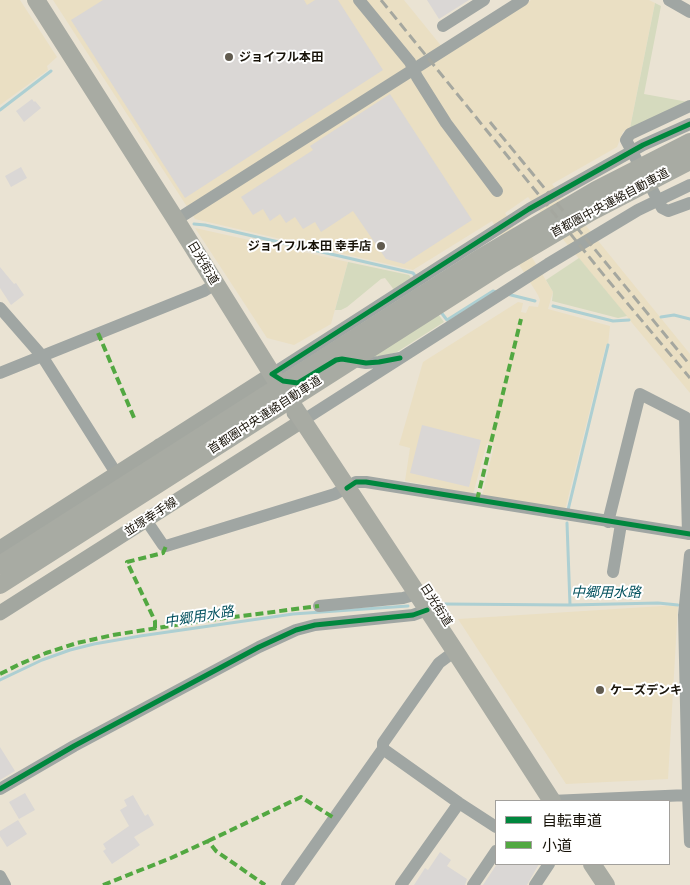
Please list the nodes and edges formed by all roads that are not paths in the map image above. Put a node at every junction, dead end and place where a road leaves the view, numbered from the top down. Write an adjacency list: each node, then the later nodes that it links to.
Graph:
1 (36, 0): 16 (highway, 日光街道)
2 (359, 0): 8 (street)
3 (484, 0): 7 (street)
4 (523, 0): 8 (street)
5 (669, 0): 6 (street)
6 (690, 12)
7 (443, 26)
8 (414, 69): 14 (street); 16 (street)
9 (690, 106): 15 (street)
10 (690, 124): 22 (street)
11 (690, 142): 32 (highway, 首都圏中央連絡自動車道)
12 (690, 160): 34 (highway, 首都圏中央連絡自動車道)
13 (690, 185): 20 (street)
14 (497, 191)
15 (690, 203)
16 (176, 220): 17 (highway, 日光街道)
17 (215, 284): 19 (street); 22 (highway, 日光街道)
18 (0, 308): 19 (street)
19 (42, 356): 21 (street); 25 (street)
20 (400, 358): 22 (street); 23 (street)
21 (0, 373)
22 (272, 374): 23 (highway, 日光街道); 24 (main road)
23 (302, 420): 24 (main road); 26 (highway, 日光街道); 27 (main road, 並塚幸手線)
24 (158, 446): 25 (main road)
25 (116, 473): 30 (main road)
26 (347, 488): 27 (street); 28 (street); 35 (highway, 日光街道)
27 (146, 520): 38 (main road, 並塚幸手線)
28 (614, 523): 29 (street); 29 (street); 33 (street)
29 (689, 534)
30 (0, 548)
31 (690, 555): 42 (street)
32 (0, 564)
33 (613, 572)
34 (0, 585)
35 (417, 594): 36 (street); 37 (highway, 日光街道)
36 (319, 606)
37 (427, 610): 39 (highway, 日光街道); 41 (street)
38 (0, 613)
39 (455, 651): 40 (street); 43 (highway, 日光街道)
40 (383, 749): 45 (street); 53 (street)
41 (0, 789)
42 (689, 795): 44 (street); 47 (street)
43 (551, 800)
44 (575, 800)
45 (459, 803): 46 (street); 54 (street)
46 (495, 825)
47 (690, 842)
48 (495, 853): 55 (street)
49 (548, 865): 56 (street)
50 (593, 865): 57 (highway)
51 (0, 876): 52 (street)
52 (5, 885)
53 (287, 885)
54 (402, 885)
55 (474, 885)
56 (535, 885)
57 (606, 885)

